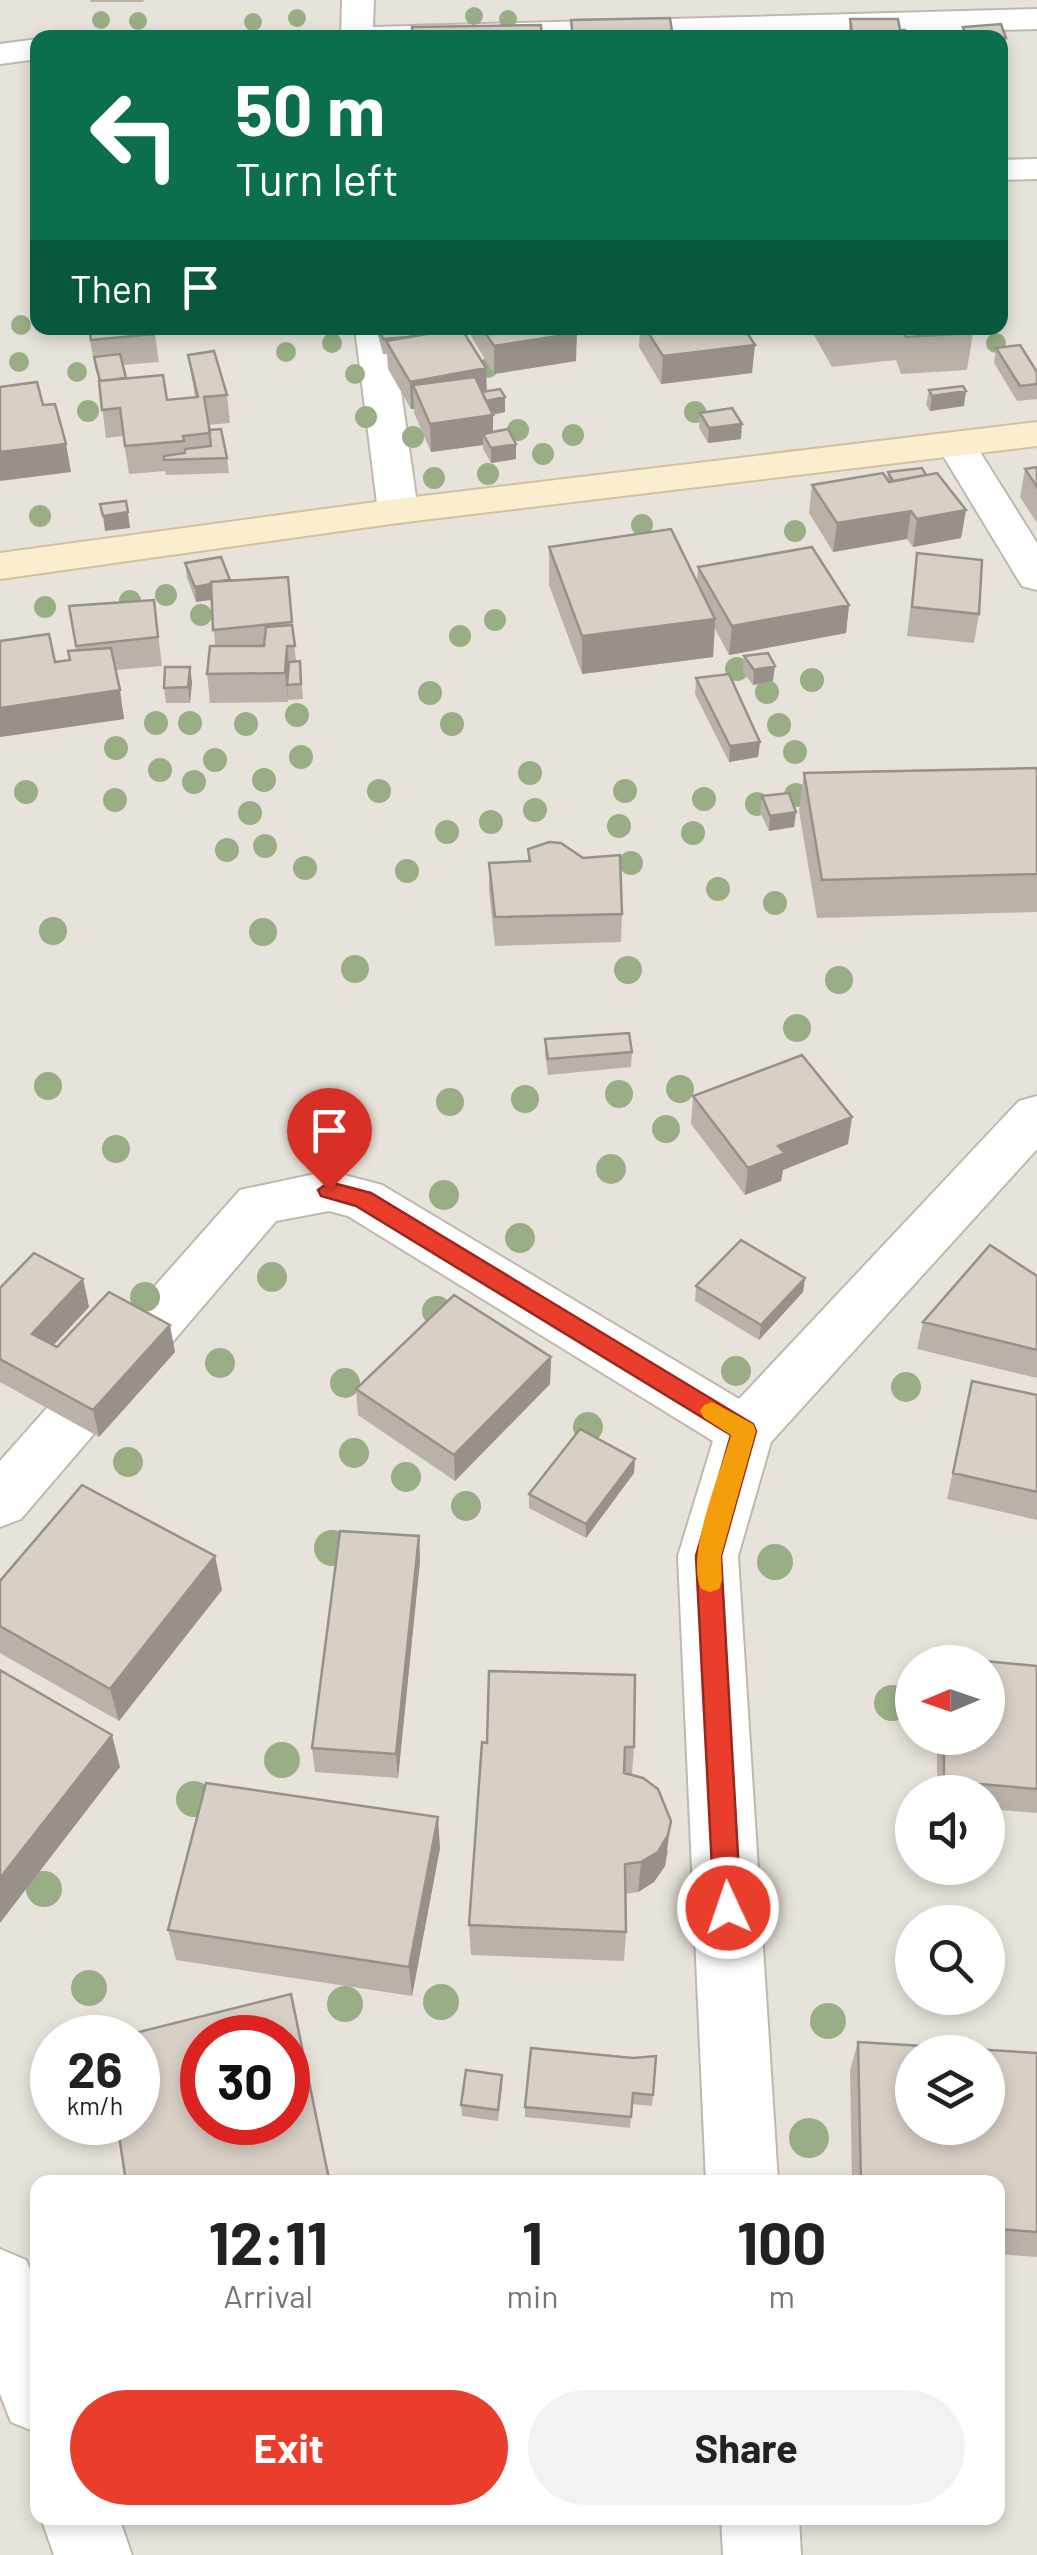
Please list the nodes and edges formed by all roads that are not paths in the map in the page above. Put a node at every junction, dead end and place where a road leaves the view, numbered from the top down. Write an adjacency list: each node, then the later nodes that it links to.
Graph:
1 (358, 0): 3 (street)
2 (1037, 19): 4 (street)
3 (356, 30)
4 (643, 30)
5 (30, 50): 6 (street)
6 (0, 54)
7 (1037, 169): 8 (street)
8 (1008, 170)
9 (374, 335): 12 (street)
10 (1037, 434): 11 (main road)
11 (956, 444): 12 (main road); 14 (street)
12 (398, 511): 13 (main road)
13 (0, 566)
14 (1037, 578)
15 (1037, 1115): 16 (street)
16 (744, 1431): 17 (street); 18 (street)
17 (0, 1502)
18 (742, 2175)
19 (0, 2286): 20 (street)
20 (30, 2372)
21 (82, 2525): 23 (street)
22 (760, 2525): 24 (street)
23 (93, 2555)
24 (762, 2555)

